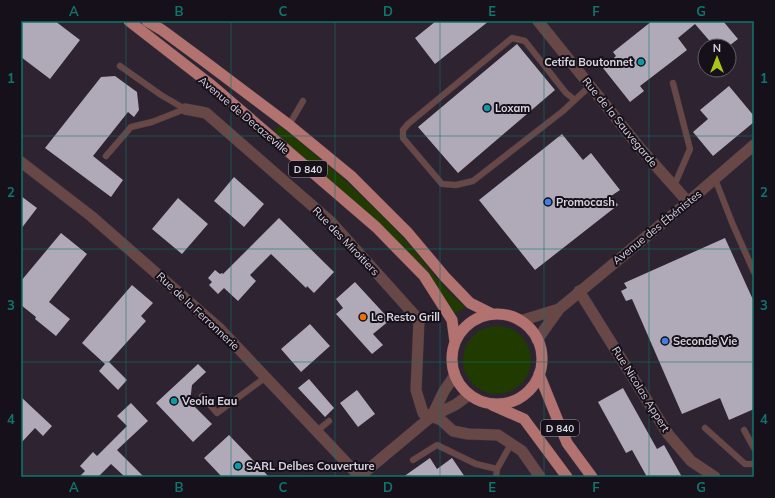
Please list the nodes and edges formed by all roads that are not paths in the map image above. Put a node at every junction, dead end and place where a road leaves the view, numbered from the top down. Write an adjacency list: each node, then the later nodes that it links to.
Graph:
1 (129, 21): 25 (main road, Avenue de Decazeville / D 840)
2 (147, 21): 5 (main road, Avenue de Decazeville / D 840)
3 (154, 21): 5 (street)
4 (538, 21): 8 (street, Rue de la Sauvegarde)
5 (162, 30): 12 (main road, Avenue de Decazeville / D 840)
6 (120, 66): 11 (lane)
7 (673, 83): 17 (lane)
8 (590, 86): 9 (lane); 17 (street, Rue de la Sauvegarde)
9 (575, 100): 9 (lane)
10 (303, 101): 12 (lane)
11 (185, 109): 14 (lane); 32 (street, Rue des Miroitiers)
12 (289, 125): 22 (main road, Avenue de Decazeville / D 840)
13 (754, 145): 16 (street, Avenue des Ébénistes)
14 (106, 156)
15 (21, 162): 28 (street, Rue de la Ferronnerie)
16 (715, 179): 18 (street, Avenue des Ébénistes); 19 (lane)
17 (674, 186): 18 (street, Rue de la Sauvegarde)
18 (688, 202): 20 (street, Avenue des Ébénistes)
19 (754, 272)
20 (579, 291): 21 (street, Avenue des Ébénistes); 47 (street, Rue Nicolas Appert)
21 (558, 309): 23 (street, Avenue des Ébénistes); 24 (street, Avenue des Ébénistes)
22 (492, 314): 23 (main road); 25 (main road)
23 (520, 321): 24 (main road)
24 (537, 340): 26 (main road)
25 (455, 342): 27 (main road)
26 (539, 374): 31 (main road); 46 (main road, D 840)
27 (455, 376): 29 (main road); 32 (street)
28 (266, 377): 30 (lane); 36 (street, Rue de la Ferronnerie)
29 (469, 394): 31 (main road); 32 (street)
30 (202, 396)
31 (486, 402): 45 (main road, D 840)
32 (432, 416): 37 (street); 42 (street)
33 (329, 422): 36 (lane)
34 (705, 428): 40 (lane)
35 (744, 430): 38 (lane)
36 (317, 431): 42 (street, Rue de la Ferronnerie)
37 (511, 444): 41 (lane); 44 (street)
38 (754, 448)
39 (413, 460): 41 (lane)
40 (754, 464)
41 (497, 469): 43 (lane)
42 (359, 477)
43 (496, 477)
44 (540, 477)
45 (567, 477)
46 (592, 477)
47 (715, 477)

